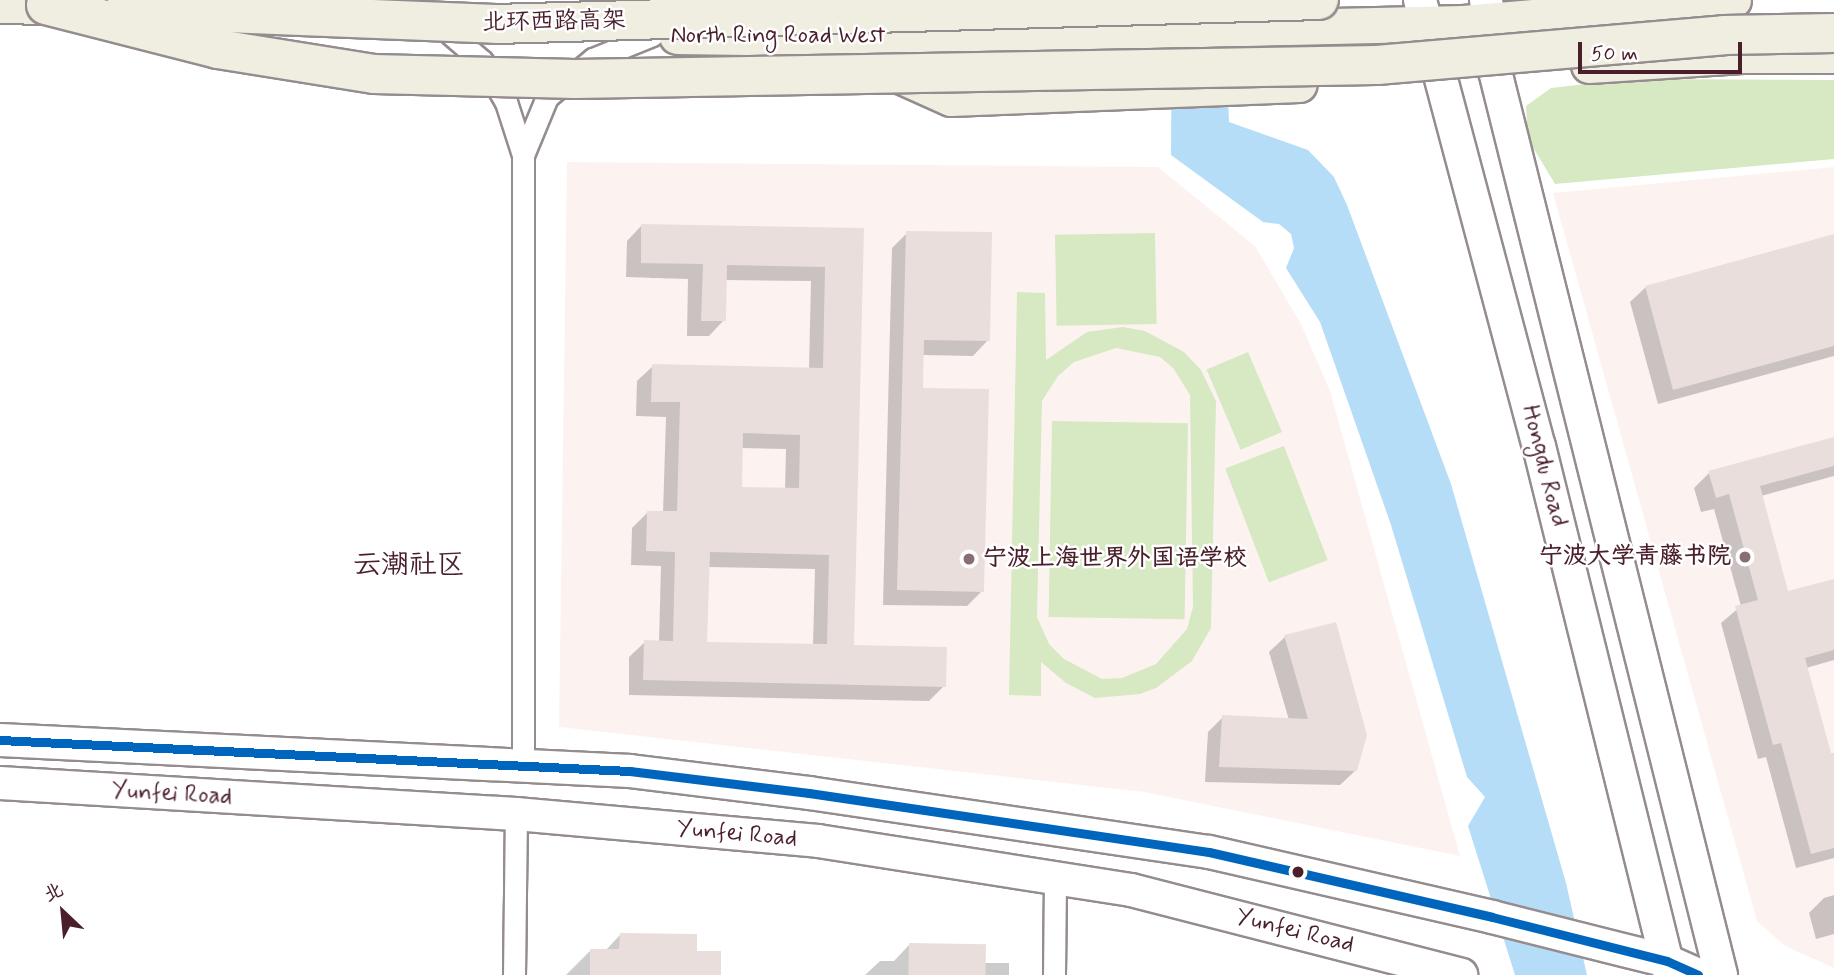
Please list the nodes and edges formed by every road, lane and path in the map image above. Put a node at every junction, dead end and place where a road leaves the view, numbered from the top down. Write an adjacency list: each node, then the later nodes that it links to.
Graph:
1 (136, 0): 9 (main road, North Ring Road West)
2 (1319, 0): 4 (highway, 北环西路高架, bridge)
3 (0, 4): 4 (highway, 北环西路高架)
4 (46, 5): 7 (highway, bridge)
5 (1488, 10): 6 (main road, North Ring Road West); 7 (main road, North Ring Road West); 14 (main road, Hongdu Road)
6 (1424, 11): 12 (main road, North Ring Road West); 15 (main road, Hongdu Road)
7 (1729, 18): 8 (highway, bridge); 10 (highway, bridge)
8 (1834, 23)
9 (445, 29): 11 (main road, North Ring Road West); 16 (street)
10 (1834, 33)
11 (652, 35): 12 (main road, North Ring Road West); 16 (street)
12 (818, 38): 15 (main road)
13 (1834, 55): 14 (main road)
14 (1495, 71): 15 (main road); 27 (main road, Hongdu Road)
15 (1442, 75): 22 (main road, Hongdu Road)
16 (523, 155): 18 (street)
17 (0, 740): 18 (main road, Yunfei Road)
18 (523, 765): 22 (main road, Yunfei Road)
19 (0, 783): 20 (main road, Yunfei Road)
20 (516, 814): 21 (main road, Yunfei Road); 23 (street)
21 (1055, 878): 24 (street); 25 (main road, Yunfei Road)
22 (1668, 968): 26 (main road)
23 (514, 975)
24 (1054, 975)
25 (1461, 975)
26 (1698, 975)
27 (1721, 975)

